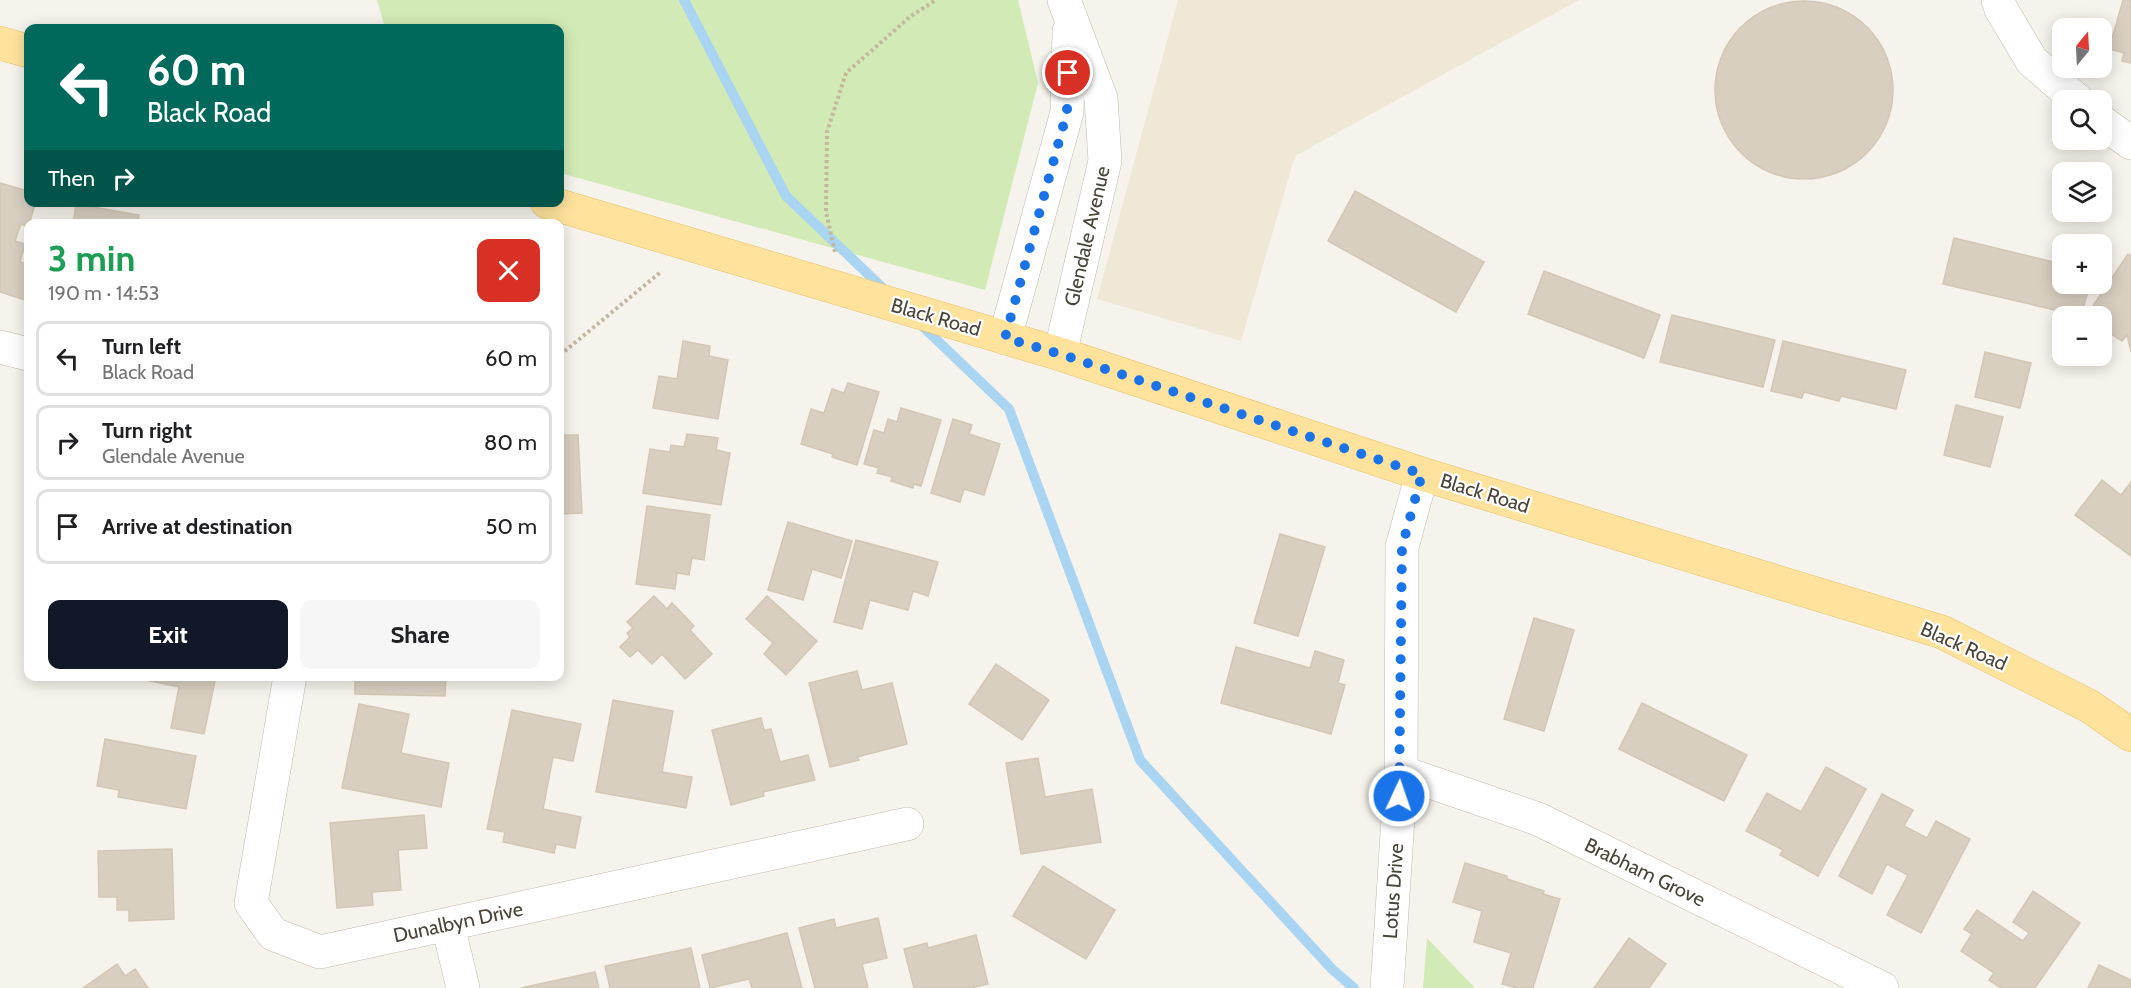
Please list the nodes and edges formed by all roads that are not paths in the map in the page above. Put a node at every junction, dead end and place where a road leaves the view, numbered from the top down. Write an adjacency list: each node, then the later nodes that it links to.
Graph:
1 (1998, 0): 5 (street)
2 (1067, 7): 9 (street, Glendale Avenue); 12 (street, Glendale Avenue)
3 (0, 43): 4 (main road)
4 (24, 50)
5 (2065, 90)
6 (2112, 129): 7 (street)
7 (2131, 143)
8 (564, 207): 9 (main road, Black Road)
9 (1005, 338): 12 (main road, Black Road)
10 (0, 347): 11 (street)
11 (24, 353)
12 (1060, 354): 13 (main road, Black Road)
13 (1422, 474): 15 (main road, Black Road); 16 (street, Lotus Drive)
14 (289, 681): 18 (street, Dunalbyn Drive)
15 (2131, 735)
16 (1401, 772): 20 (street, Lotus Drive); 21 (street, Brabham Grove)
17 (907, 824): 18 (street, Dunalbyn Drive)
18 (448, 925): 19 (street)
19 (463, 988)
20 (1387, 988)
21 (1882, 988)

